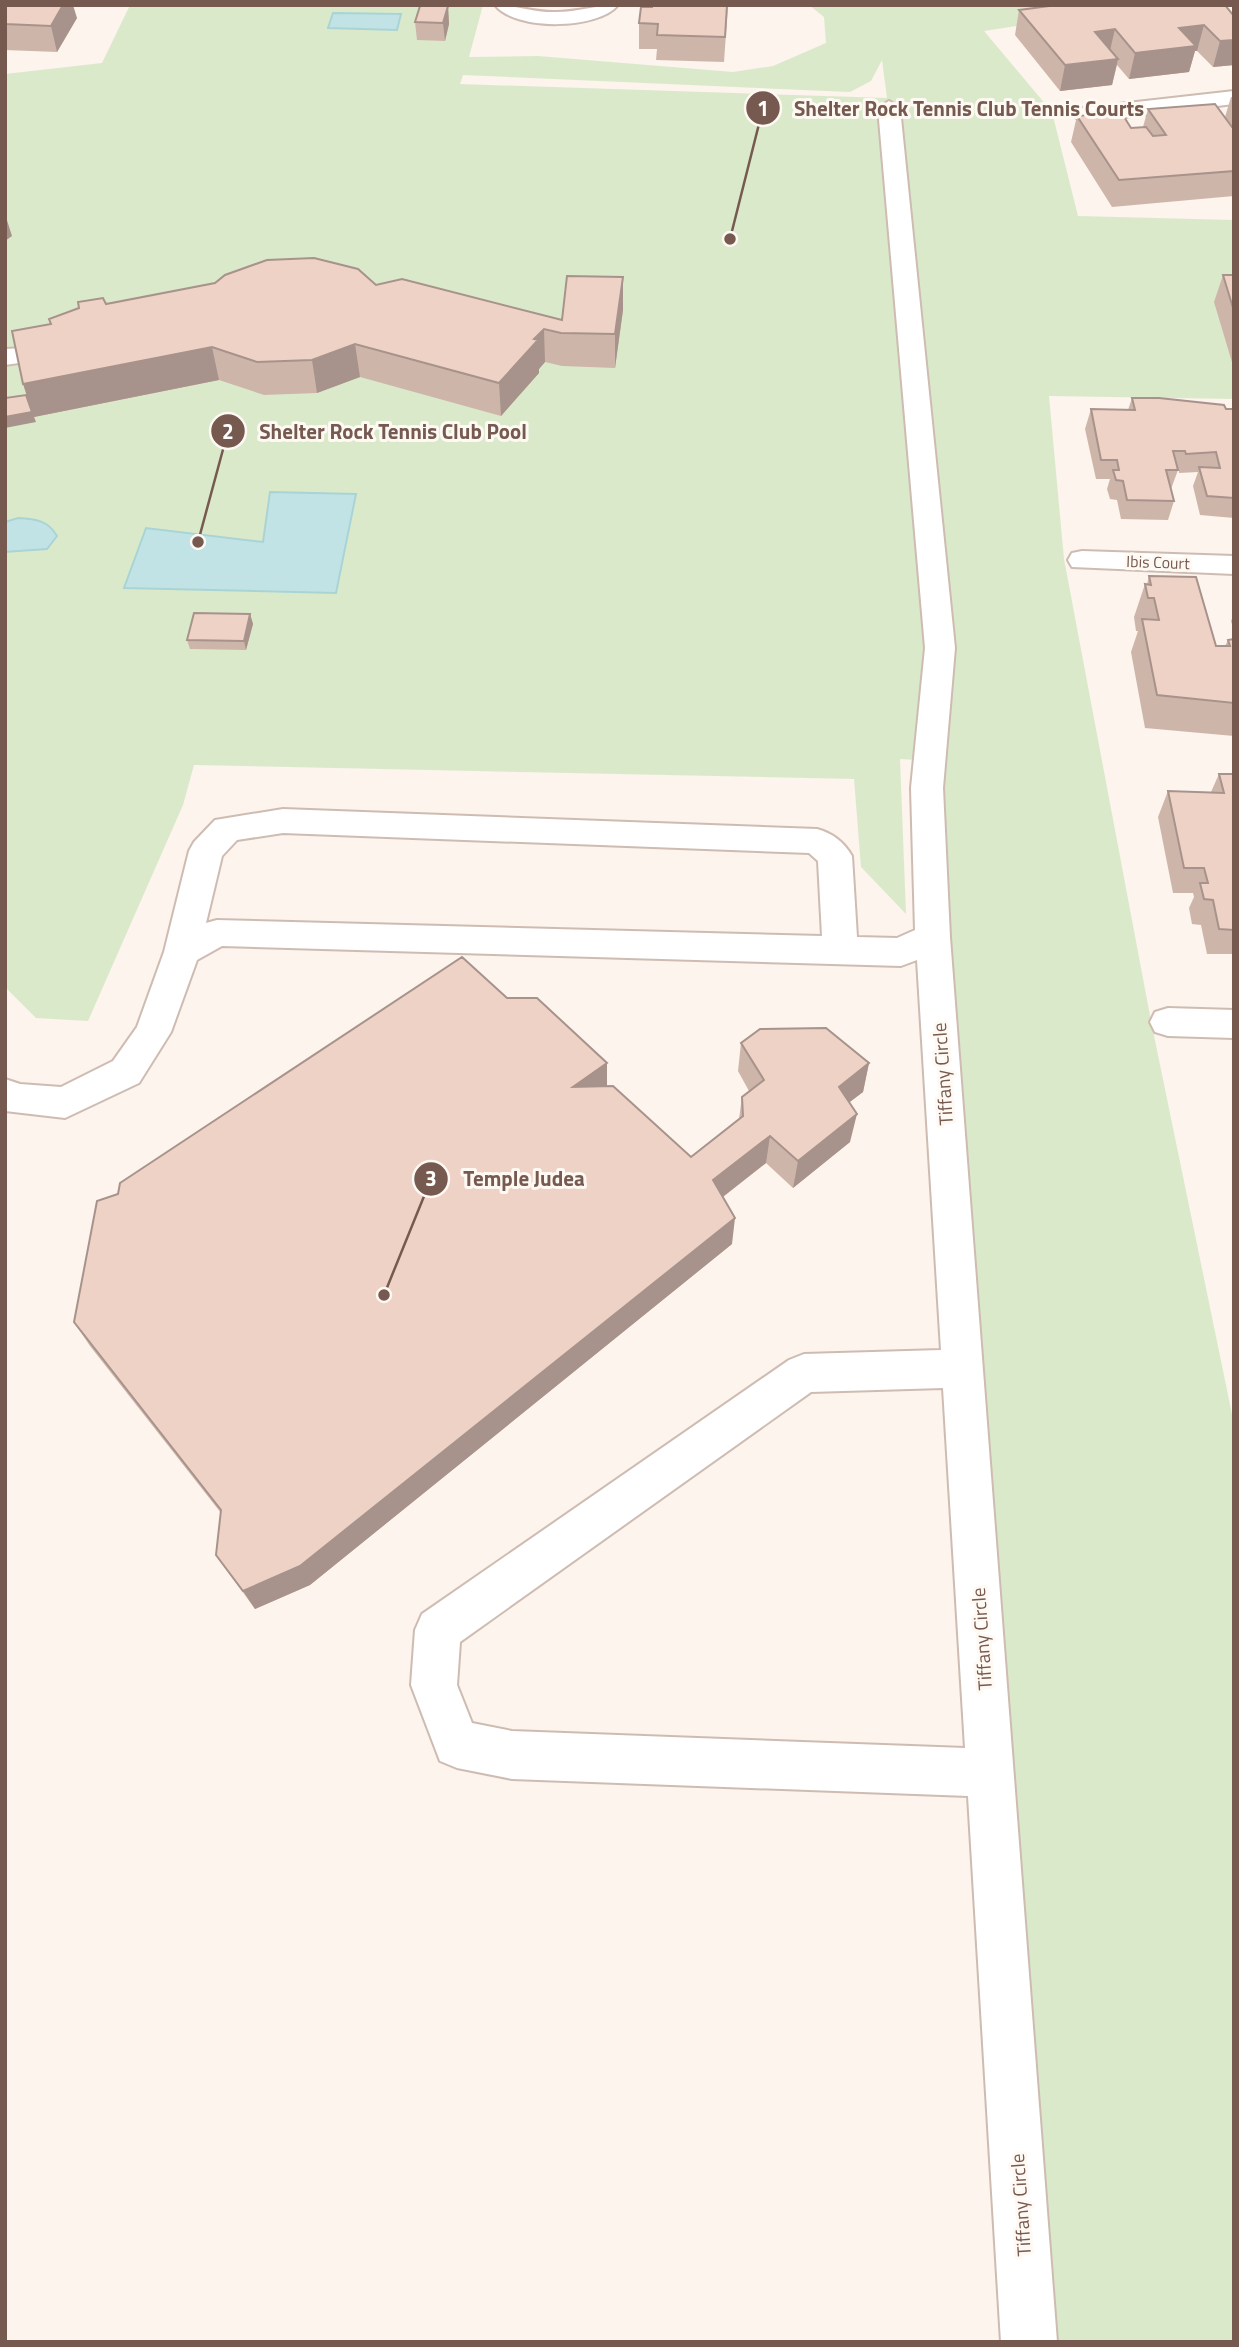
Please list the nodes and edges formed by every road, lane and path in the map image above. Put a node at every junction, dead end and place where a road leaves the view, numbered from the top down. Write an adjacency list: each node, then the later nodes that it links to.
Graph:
1 (505, 5): 2 (street)
2 (608, 5)
3 (1234, 97): 5 (street)
4 (889, 108): 8 (street, Tiffany Circle)
5 (1083, 115)
6 (1082, 560): 7 (street, Ibis Court)
7 (1234, 565)
8 (933, 937): 9 (street); 14 (street, Tiffany Circle)
9 (840, 950): 10 (street); 10 (street)
10 (182, 952): 13 (street)
11 (1168, 1022): 12 (street)
12 (1234, 1024)
13 (5, 1094)
14 (963, 1368): 15 (street, Tiffany Circle); 15 (street)
15 (990, 1773): 16 (street, Tiffany Circle)
16 (1029, 2342)

